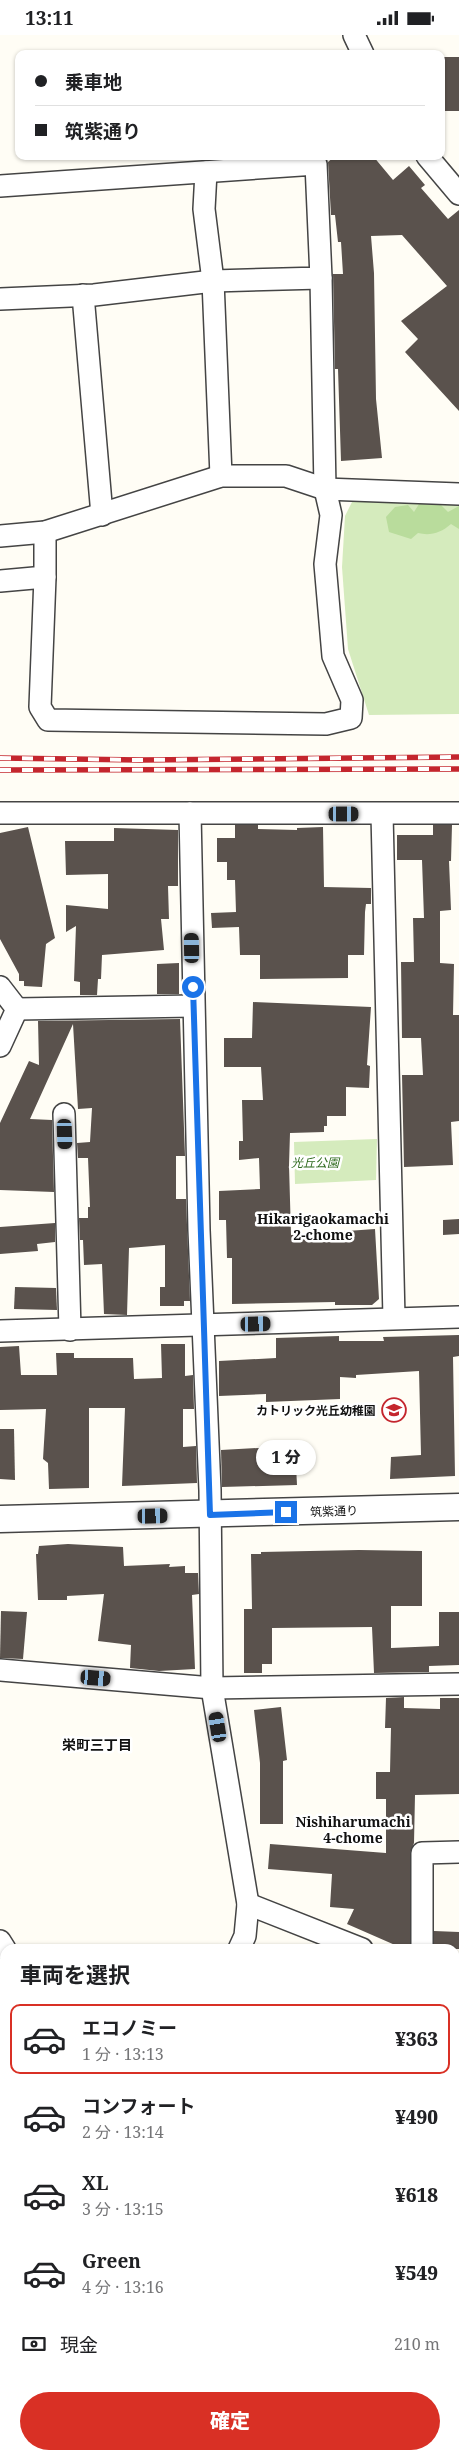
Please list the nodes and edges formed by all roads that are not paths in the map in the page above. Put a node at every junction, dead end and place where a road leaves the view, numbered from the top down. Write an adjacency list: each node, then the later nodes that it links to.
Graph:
1 (354, 35): 2 (street)
2 (361, 50)
3 (430, 160): 6 (street)
4 (206, 172): 5 (street); 7 (street); 8 (street)
5 (0, 186)
6 (459, 194)
7 (321, 278): 8 (street); 12 (street)
8 (214, 281): 9 (street); 11 (street)
9 (83, 295): 10 (street); 14 (street)
10 (0, 299)
11 (222, 476): 12 (street); 14 (street)
12 (325, 489): 13 (street); 17 (street)
13 (459, 493)
14 (102, 515): 15 (street)
15 (45, 533): 16 (street); 17 (street)
16 (0, 536)
17 (45, 577): 18 (street)
18 (0, 581)
19 (0, 813): 20 (street)
20 (190, 813): 22 (street); 24 (street)
21 (459, 813): 22 (street)
22 (382, 814): 29 (street)
23 (0, 987): 25 (street)
24 (193, 1006): 25 (street); 30 (street)
25 (17, 1009): 26 (street)
26 (0, 1047)
27 (64, 1114): 31 (street)
28 (459, 1317): 29 (street)
29 (394, 1319): 30 (street)
30 (204, 1325): 31 (street); 34 (street)
31 (70, 1330): 32 (street)
32 (0, 1331)
33 (459, 1507): 34 (street, 筑紫通り)
34 (210, 1515): 35 (street, 筑紫通り); 38 (street)
35 (0, 1519)
36 (0, 1670): 38 (street)
37 (459, 1684): 38 (street)
38 (212, 1688): 40 (street)
39 (459, 1852): 43 (street)
40 (248, 1904): 41 (street); 42 (street)
41 (242, 1944)
42 (350, 1944)
43 (422, 1944)

